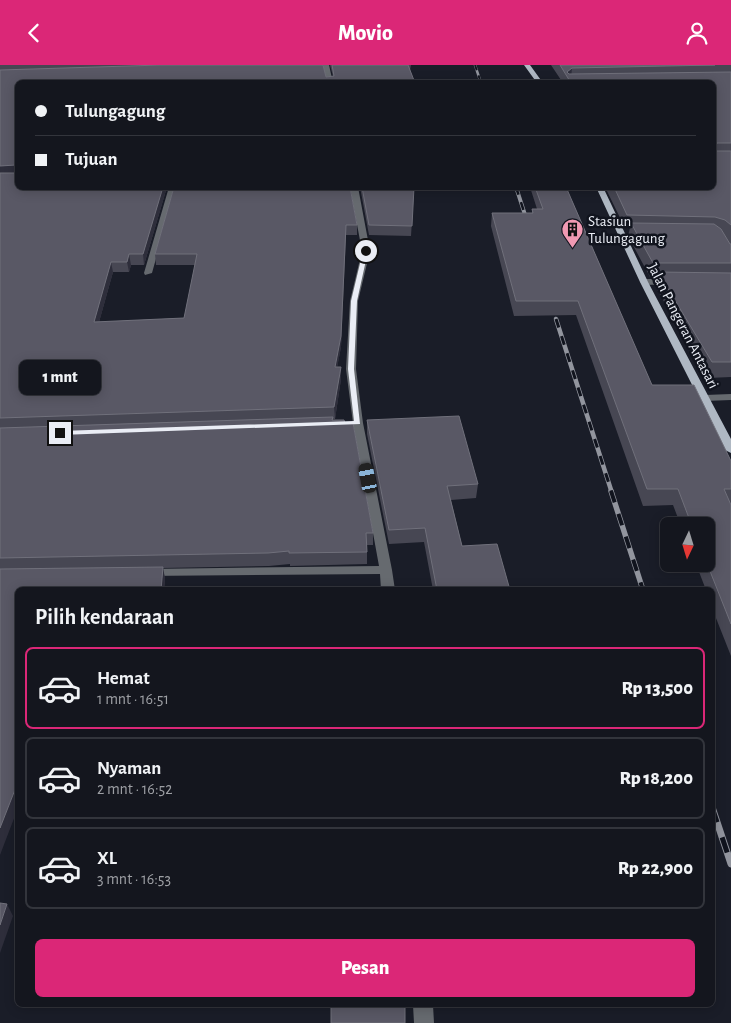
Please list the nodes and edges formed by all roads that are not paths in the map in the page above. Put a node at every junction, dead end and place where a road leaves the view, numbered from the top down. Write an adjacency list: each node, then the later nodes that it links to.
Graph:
1 (326, 65): 3 (street)
2 (528, 65): 4 (main road)
3 (329, 80)
4 (538, 80)
5 (172, 190): 8 (street)
6 (355, 190): 14 (street)
7 (601, 190): 9 (main road, Jalan Pangeran Antasari)
8 (148, 273)
9 (644, 282): 10 (street); 12 (main road, Jalan Pangeran Antasari)
10 (683, 282)
11 (731, 397): 12 (street)
12 (705, 398): 13 (main road, Jalan Pangeran Antasari)
13 (731, 450)
14 (386, 570): 15 (street); 16 (street)
15 (138, 574)
16 (388, 587)
17 (423, 1007): 18 (street)
18 (424, 1023)

